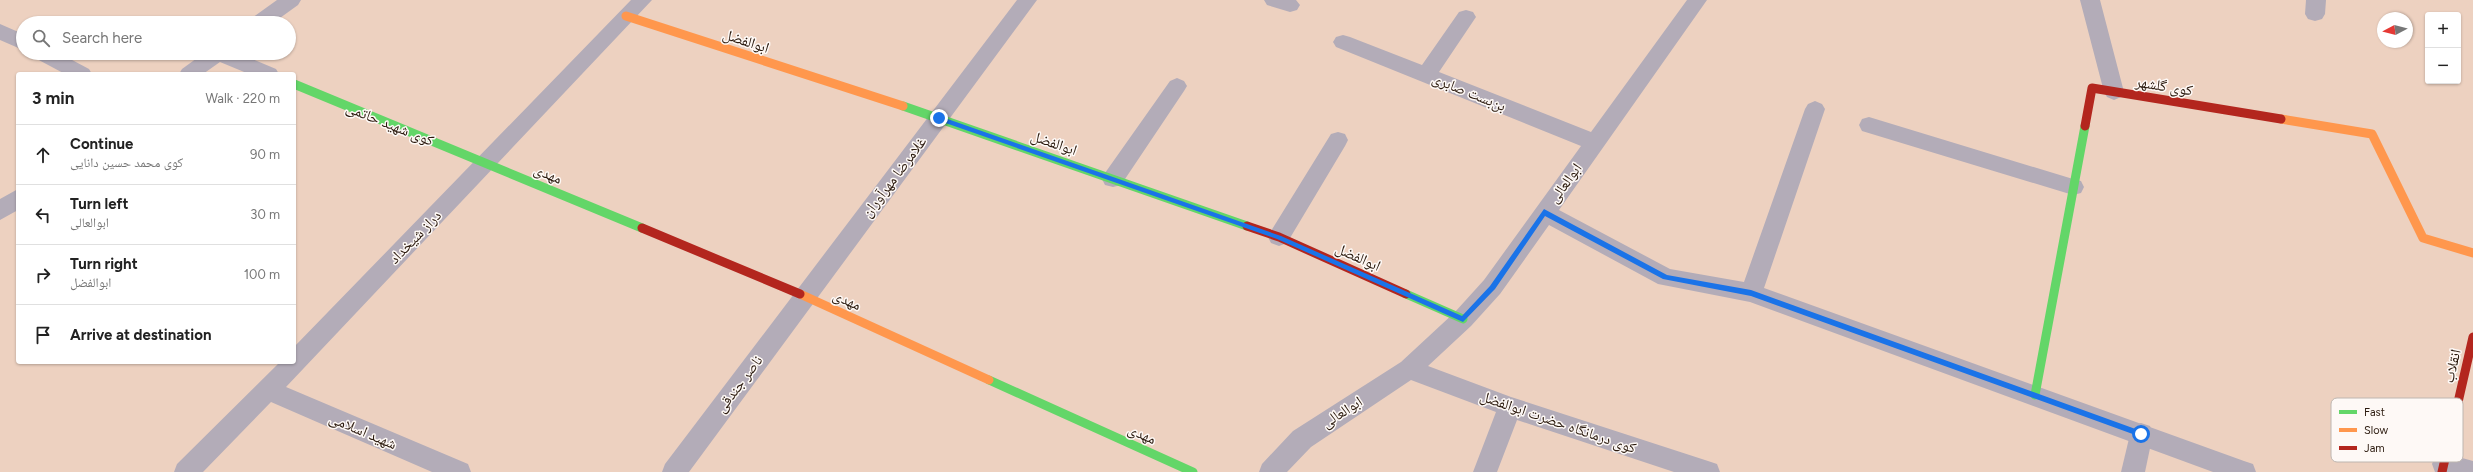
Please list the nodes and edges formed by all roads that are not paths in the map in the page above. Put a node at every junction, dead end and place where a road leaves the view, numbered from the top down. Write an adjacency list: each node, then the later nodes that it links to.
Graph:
1 (291, 0): 6 (street)
2 (642, 0): 7 (street, دراز شیخداد)
3 (1027, 0): 23 (street, غلامرضا مهرآوران)
4 (1697, 0): 26 (street, ابوالعالی)
5 (2085, 1): 21 (street)
6 (269, 16)
7 (626, 16): 23 (street, ابوالفضل); 27 (street, دراز شیخداد)
8 (1466, 17): 18 (street)
9 (0, 31): 10 (street)
10 (16, 39)
11 (1343, 42): 18 (street, بن‌بست صابری)
12 (55, 60): 15 (street)
13 (208, 60): 16 (street)
14 (235, 60): 17 (street)
15 (78, 72)
16 (192, 72)
17 (264, 72)
18 (1426, 75): 26 (street, بن‌بست صابری)
19 (1177, 86): 28 (street)
20 (296, 87): 27 (street, کوی شهید حاتمی)
21 (2114, 92): 29 (street, کوی گلشهر); 34 (street, کوی گلشهر)
22 (1815, 109): 35 (street)
23 (939, 118): 28 (street, ابوالفضل); 36 (street, غلامرضا مهرآوران)
24 (1869, 126): 29 (street)
25 (1338, 140): 33 (street)
26 (1594, 142): 32 (street, ابوالعالی)
27 (485, 163): 36 (street, مهدی); 39 (street, دراز شیخداد)
28 (1113, 179): 33 (street, ابوالفضل)
29 (2074, 187): 43 (street, کوی گلشهر)
30 (16, 199): 31 (street)
31 (0, 211)
32 (1544, 212): 35 (street); 37 (street, ابوالعالی)
33 (1279, 237): 37 (street, ابوالفضل)
34 (2473, 253)
35 (1751, 293): 43 (street)
36 (805, 296): 51 (street, ناصر جندقی); 52 (street, مهدی)
37 (1463, 319): 41 (street, ابوالعالی)
38 (2473, 337): 44 (street, انقلاب)
39 (296, 361)
40 (293, 364): 42 (street, دراز شیخداد)
41 (1408, 369): 45 (street, کوی درمانگاه حضرت ابوالفضل); 53 (street, ابوالعالی)
42 (268, 390): 49 (street, دراز شیخداد); 50 (street, شهید اسلامی)
43 (2035, 395): 46 (street)
44 (2466, 396)
45 (1510, 407): 48 (street, کوی درمانگاه حضرت ابوالفضل); 54 (street)
46 (2141, 434): 55 (street); 56 (street)
47 (2443, 468): 57 (street)
48 (1698, 470)
49 (186, 472)
50 (459, 472)
51 (674, 472)
52 (1193, 472)
53 (1271, 472)
54 (1485, 472)
55 (2133, 472)
56 (2244, 472)
57 (2473, 472)

